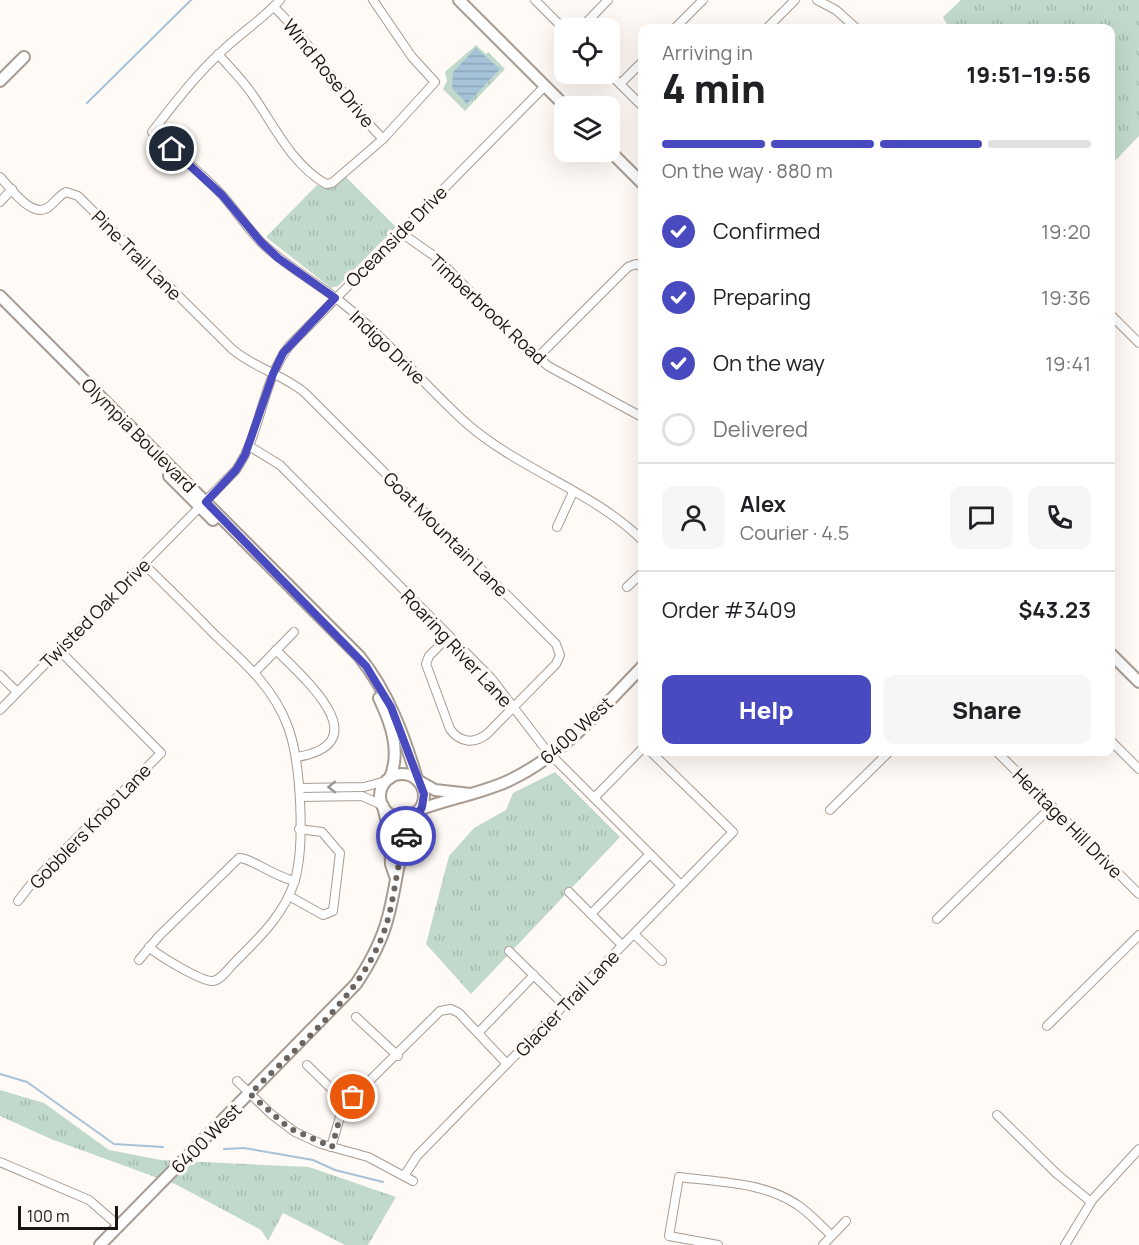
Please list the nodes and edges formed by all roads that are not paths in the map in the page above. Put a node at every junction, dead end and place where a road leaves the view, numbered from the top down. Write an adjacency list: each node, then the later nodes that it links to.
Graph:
1 (373, 0): 22 (street)
2 (459, 0): 19 (street)
3 (535, 0): 10 (street)
4 (608, 0): 9 (street)
5 (703, 0): 11 (street)
6 (795, 0): 12 (street)
7 (817, 0): 13 (street)
8 (277, 3): 14 (street); 22 (street, Wind Rose Drive)
9 (591, 18)
10 (554, 19)
11 (679, 24)
12 (771, 24)
13 (852, 24)
14 (218, 54): 22 (street); 31 (street, Indigo Drive)
15 (24, 57): 17 (street)
16 (638, 66): 18 (street)
17 (0, 81)
18 (620, 84): 21 (street)
19 (544, 86): 20 (street); 28 (street, Oceanside Drive)
20 (554, 96)
21 (638, 102)
22 (383, 139)
23 (620, 161): 25 (street)
24 (0, 177): 26 (street, Pine Trail Lane)
25 (638, 179)
26 (12, 189): 27 (street); 36 (street, Pine Trail Lane)
27 (0, 202)
28 (400, 232): 31 (street, Oceanside Drive); 35 (street, Timberbrook Road)
29 (638, 266): 35 (street)
30 (0, 296): 40 (street, Olympia Boulevard)
31 (335, 298): 36 (street, Oceanside Drive); 39 (street, Indigo Drive)
32 (0, 306): 40 (street, Olympia Boulevard)
33 (1115, 319): 34 (street)
34 (1139, 343)
35 (538, 357): 37 (street, Timberbrook Road)
36 (273, 374): 38 (street, Oceanside Drive); 57 (street, Goat Mountain Lane)
37 (638, 415)
38 (249, 446): 40 (street, Oceanside Drive); 48 (street, Roaring River Lane)
39 (573, 492): 42 (street); 43 (street, Indigo Drive)
40 (203, 505): 41 (street, Oceanside Drive); 67 (street, Olympia Boulevard); 68 (street, Olympia Boulevard)
41 (191, 517): 44 (street, Twisted Oak Drive)
42 (556, 527)
43 (638, 536)
44 (144, 564): 49 (street, Twisted Oak Drive); 53 (street)
45 (638, 577): 46 (street)
46 (627, 588)
47 (294, 632): 50 (street)
48 (448, 636): 57 (street, Roaring River Lane); 57 (street, Goat Mountain Lane)
49 (59, 650): 56 (street, Twisted Oak Drive); 84 (street, Gobblers Knob Lane)
50 (276, 650): 53 (street); 65 (street)
51 (1115, 658): 55 (street)
52 (638, 671): 61 (street, 6400 West)
53 (254, 673): 65 (street)
54 (0, 675): 56 (street)
55 (1139, 682)
56 (17, 692): 58 (street, Twisted Oak Drive)
57 (513, 706): 61 (street, Roaring River Lane)
58 (0, 710)
59 (1115, 745): 66 (street)
60 (638, 753): 71 (street)
61 (551, 755): 70 (street, 6400 West); 71 (street, Roaring River Lane)
62 (655, 756): 80 (street, Glacier Trail Lane)
63 (885, 756): 74 (street)
64 (1001, 756): 73 (street, Heritage Hill Drive)
65 (297, 757): 69 (street)
66 (1139, 769)
67 (388, 779): 68 (street); 69 (street, one-way to 69); 72 (street)
68 (418, 780): 70 (street, 6400 West); 75 (street)
69 (300, 792): 72 (street); 76 (street)
70 (470, 794): 75 (street, 6400 West)
71 (594, 798): 77 (street, Roaring River Lane)
72 (382, 806): 75 (street); 78 (street, 6400 West)
73 (1052, 806): 82 (street, Heritage Hill Drive); 86 (street)
74 (830, 810)
75 (419, 811): 78 (street, 6400 West)
76 (299, 829): 79 (street); 83 (street)
77 (650, 854): 80 (street, Roaring River Lane); 85 (street)
78 (395, 876): 103 (street, 6400 West)
79 (295, 881): 83 (street); 90 (street)
80 (681, 885): 87 (street, Glacier Trail Lane)
81 (569, 892): 85 (street)
82 (1139, 894)
83 (289, 896): 90 (street)
84 (18, 901)
85 (591, 914): 89 (street)
86 (937, 919)
87 (634, 934): 89 (street, Glacier Trail Lane); 93 (street)
88 (1139, 935): 97 (street)
89 (622, 945): 95 (street, Glacier Trail Lane)
90 (149, 947): 92 (street)
91 (509, 951): 94 (street)
92 (139, 960)
93 (662, 961)
94 (534, 975): 95 (street); 98 (street)
95 (564, 1005): 100 (street, Glacier Trail Lane)
96 (356, 1017): 99 (street)
97 (1047, 1026)
98 (478, 1033): 99 (street); 100 (street)
99 (398, 1056): 104 (street)
100 (507, 1064): 109 (street, Glacier Trail Lane)
101 (307, 1065): 104 (street)
102 (237, 1081): 103 (street)
103 (250, 1094): 106 (street); 113 (street, 6400 West)
104 (348, 1105): 106 (street)
105 (997, 1115): 111 (street)
106 (332, 1147): 109 (street)
107 (1139, 1149): 111 (street)
108 (0, 1162): 113 (street)
109 (404, 1176): 110 (street)
110 (412, 1181)
111 (1091, 1202): 118 (street)
112 (846, 1221): 114 (street)
113 (119, 1226): 115 (street, 6400 West)
114 (831, 1235): 116 (street); 117 (street)
115 (100, 1245)
116 (718, 1245)
117 (823, 1245)
118 (1065, 1245)

